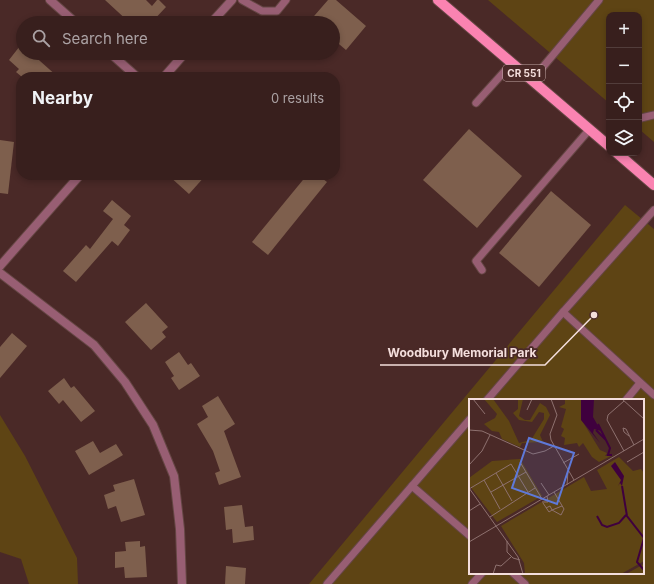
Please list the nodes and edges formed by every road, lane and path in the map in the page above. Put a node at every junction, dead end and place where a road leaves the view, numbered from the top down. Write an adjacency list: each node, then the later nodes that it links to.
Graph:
1 (50, 0): 7 (street)
2 (232, 0): 8 (street)
3 (242, 0): 4 (lane)
4 (286, 0)
5 (438, 0): 11 (main road, CR 551)
6 (599, 0): 14 (lane)
7 (68, 16)
8 (217, 16)
9 (118, 60): 12 (street)
10 (179, 60): 13 (street)
11 (512, 63): 14 (main road, CR 551); 15 (lane)
12 (131, 72)
13 (168, 72)
14 (532, 80): 18 (main road, CR 551)
15 (476, 103)
16 (654, 115): 17 (lane)
17 (642, 118)
18 (590, 130): 19 (main road, CR 551); 25 (lane)
19 (606, 143)
20 (620, 156): 22 (main road)
21 (76, 180): 24 (street)
22 (654, 185)
23 (654, 210): 27 (lane)
24 (0, 266)
25 (482, 270)
26 (0, 273): 37 (street)
27 (563, 312): 28 (lane); 30 (lane)
28 (640, 383): 29 (lane); 31 (lane)
29 (654, 395)
30 (488, 399)
31 (627, 399)
32 (469, 420): 33 (lane)
33 (412, 486): 34 (lane); 38 (lane)
34 (469, 535)
35 (481, 574): 39 (lane)
36 (514, 574): 40 (lane)
37 (182, 584)
38 (326, 584)
39 (472, 584)
40 (525, 584)

